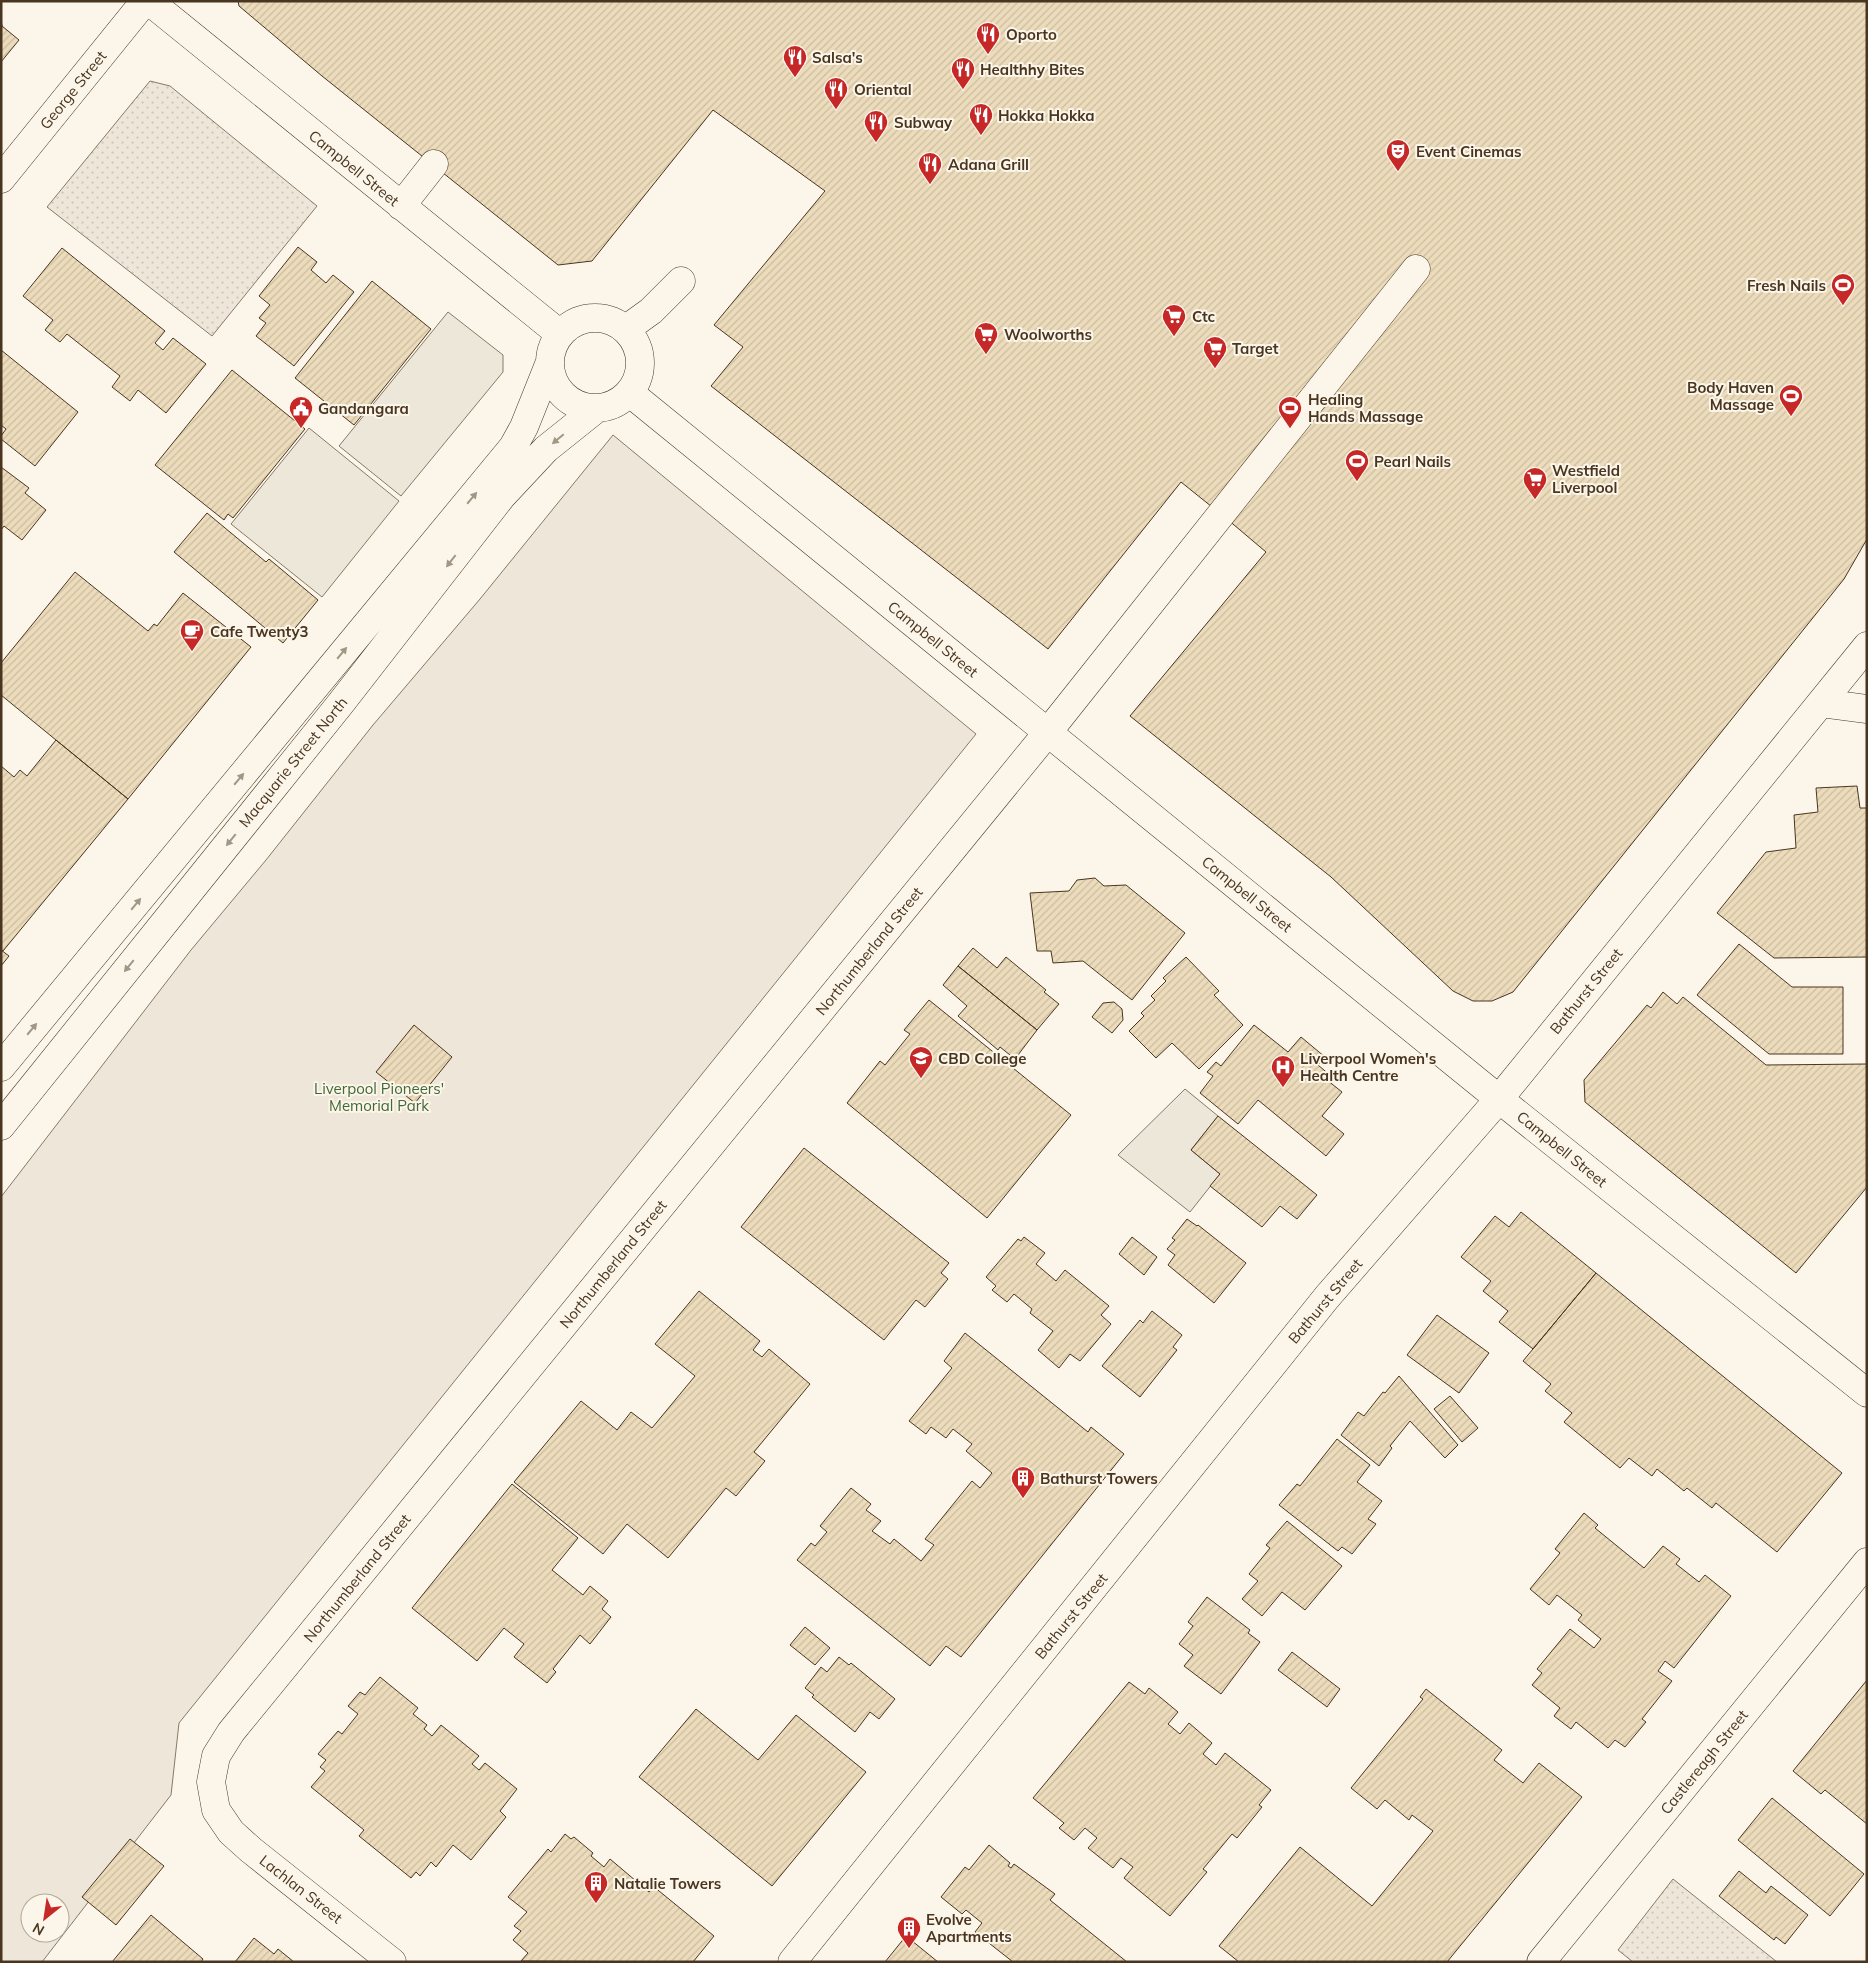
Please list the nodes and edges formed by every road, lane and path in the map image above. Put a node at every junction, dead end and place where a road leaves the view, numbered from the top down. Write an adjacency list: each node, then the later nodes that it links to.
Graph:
1 (147, 1): 3 (street, George Street); 4 (street, Campbell Street)
2 (434, 164): 4 (street)
3 (1, 178)
4 (401, 206): 8 (street, Campbell Street)
5 (1416, 269): 15 (street, Northumberland Street)
6 (681, 281): 7 (street)
7 (626, 329): 8 (street); 10 (street)
8 (560, 334): 9 (street)
9 (550, 362): 11 (street); 16 (street, Macquarie Street North, one-way to 9)
10 (630, 393): 11 (street); 15 (street, Campbell Street)
11 (596, 409): 18 (street, Macquarie Street North, one-way to 18)
12 (1867, 646): 13 (street, Bathurst Street)
13 (1821, 702): 14 (street); 17 (street, Bathurst Street)
14 (1867, 709)
15 (1048, 732): 17 (street, Campbell Street); 21 (street, Northumberland Street)
16 (1, 1067)
17 (1499, 1099): 19 (street, Campbell Street); 23 (street, Bathurst Street)
18 (1, 1126)
19 (1867, 1393)
20 (1867, 1562): 24 (street, Castlereagh Street)
21 (216, 1810): 22 (street, Lachlan Street)
22 (392, 1962)
23 (792, 1962)
24 (1541, 1962)

